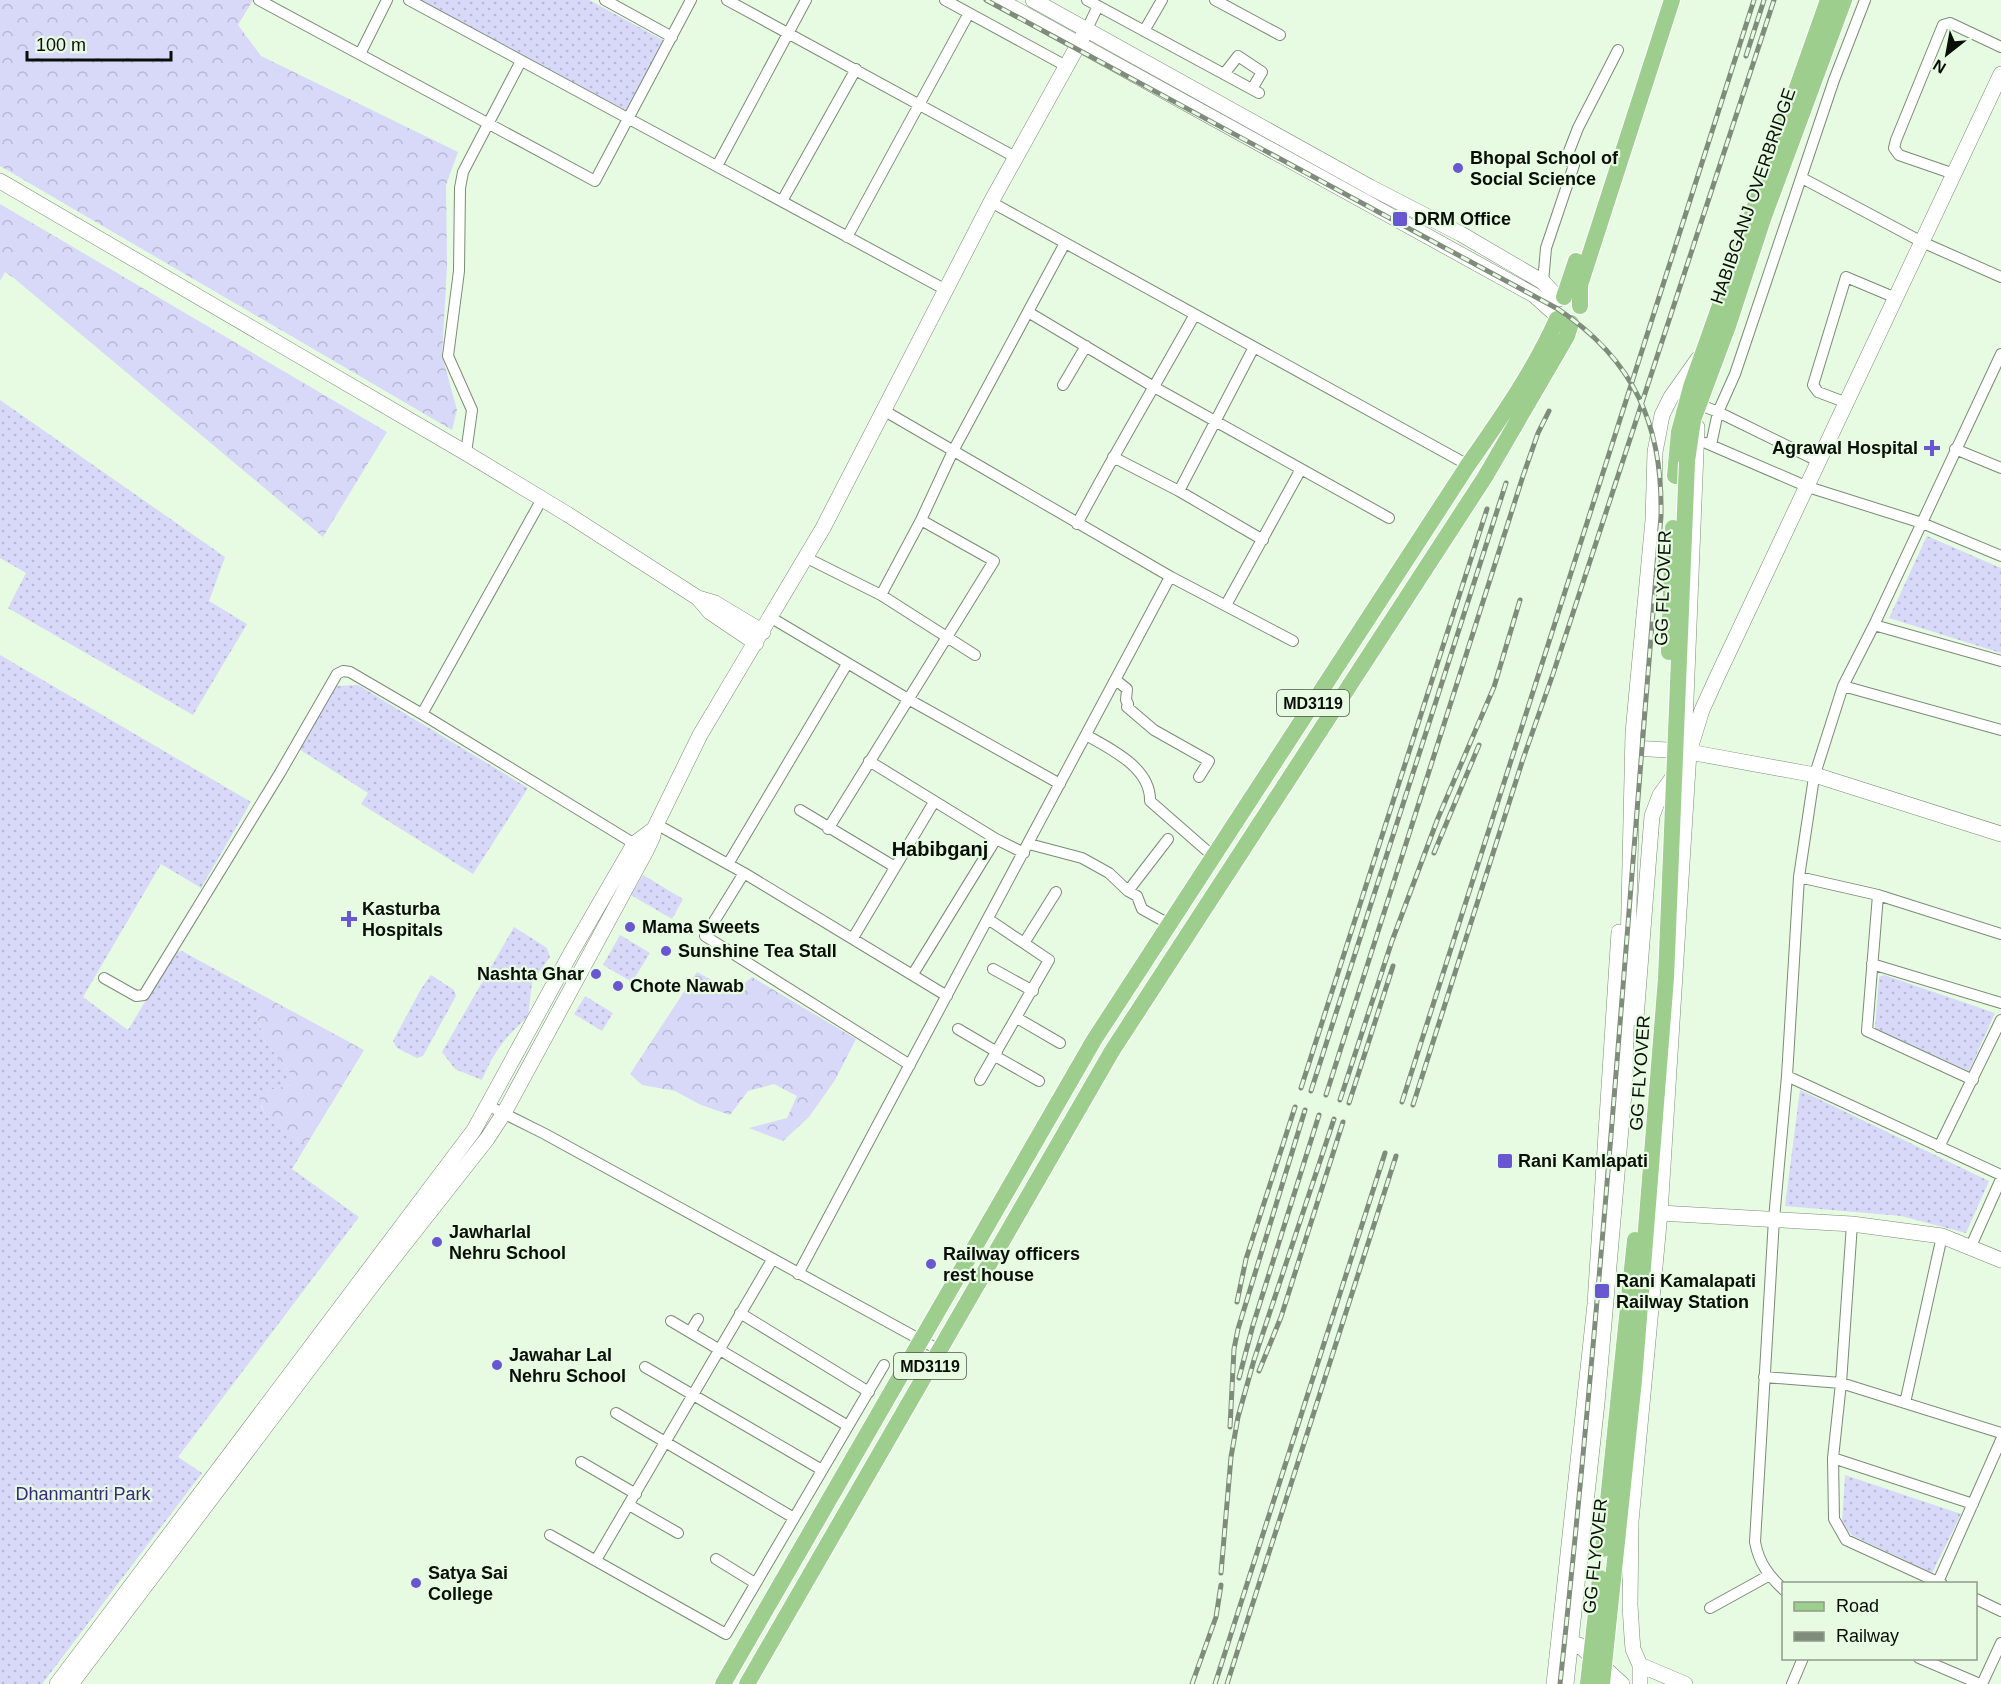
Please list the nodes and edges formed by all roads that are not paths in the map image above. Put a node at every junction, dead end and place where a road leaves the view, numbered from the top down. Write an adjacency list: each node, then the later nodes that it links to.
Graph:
1 (259, 0): 29 (street)
2 (387, 0): 29 (street)
3 (409, 0): 30 (street)
4 (605, 0): 25 (street)
5 (691, 0): 25 (street)
6 (727, 0): 23 (street)
7 (806, 0): 23 (street)
8 (945, 0): 20 (street)
9 (999, 0): 26 (main road)
10 (1033, 0): 21 (main road)
11 (1087, 0): 19 (street)
12 (1162, 0): 22 (street)
13 (1215, 0): 24 (street)
14 (1661, 0): 53 (main road, MD3119)
15 (1672, 0): 53 (main road)
16 (1828, 0): 38 (main road, HABIBGANJ OVERBRIDGE)
17 (1844, 0): 38 (main road, HABIBGANJ OVERBRIDGE)
18 (1865, 0): 42 (street)
19 (1098, 6): 21 (street); 22 (street)
20 (969, 13): 31 (street); 35 (street)
21 (1087, 29): 26 (main road); 50 (main road)
22 (1144, 31): 33 (street)
23 (789, 33): 32 (street); 40 (street)
24 (1280, 35)
25 (672, 36): 36 (street)
26 (1078, 43): 31 (main road); 53 (main road)
27 (2001, 47): 41 (street)
28 (1618, 50): 50 (street)
29 (360, 54): 37 (street)
30 (521, 61): 36 (street); 37 (street)
31 (1066, 66): 39 (main road)
32 (856, 69): 35 (street); 44 (street)
33 (1224, 74): 33 (street)
34 (2001, 74): 41 (main road)
35 (921, 105): 39 (street); 46 (street)
36 (628, 119): 37 (street); 40 (street)
37 (489, 124): 71 (street)
38 (1783, 146): 58 (main road, HABIBGANJ OVERBRIDGE); 65 (main road, HABIBGANJ OVERBRIDGE)
39 (1017, 158): 45 (main road)
40 (717, 166): 44 (street)
41 (1954, 174): 47 (main road)
42 (1802, 178): 47 (street); 66 (street)
43 (0, 181): 71 (main road)
44 (782, 201): 46 (street)
45 (991, 202): 48 (street); 51 (main road)
46 (848, 237): 51 (street)
47 (1922, 242): 49 (street); 52 (main road)
48 (1065, 243): 54 (street); 55 (street)
49 (2001, 277)
50 (1543, 282): 53 (main road)
51 (946, 290): 64 (main road)
52 (1896, 298): 63 (main road); 63 (street)
53 (1561, 310): 75 (main road, MD3119); 98 (main road, MD3119)
54 (1028, 312): 56 (street); 70 (street)
55 (1194, 316): 57 (street); 61 (street)
56 (1086, 346): 60 (street); 61 (street)
57 (1254, 347): 67 (street); 75 (street)
58 (1704, 349): 62 (main road, HABIBGANJ OVERBRIDGE); 107 (main road)
59 (2001, 354): 69 (street)
60 (1063, 385)
61 (1154, 387): 67 (street); 72 (street)
62 (1691, 387): 212 (main road, GG FLYOVER, bridge)
63 (1847, 403): 74 (main road)
64 (883, 410): 70 (street); 87 (main road)
65 (1696, 412): 66 (street); 68 (main road); 73 (main road, HABIBGANJ OVERBRIDGE)
66 (1718, 412): 68 (street); 74 (street)
67 (1215, 422): 77 (street); 79 (street)
68 (1704, 442): 78 (street); 108 (main road)
69 (1955, 448): 76 (street); 84 (street)
70 (952, 452): 82 (street); 83 (street)
71 (466, 453): 80 (main road)
72 (1113, 457): 79 (street); 83 (street)
73 (1687, 462): 217 (main road, GG FLYOVER, bridge)
74 (1820, 462): 78 (main road)
75 (1468, 465): 96 (main road, MD3119)
76 (2001, 468)
77 (1301, 469): 81 (street); 85 (street)
78 (1808, 487): 84 (street); 108 (main road)
79 (1179, 491): 85 (street)
80 (542, 499): 94 (main road); 104 (street)
81 (1389, 518)
82 (921, 520): 89 (street); 93 (street)
83 (1071, 521): 88 (street)
84 (1922, 523): 86 (street); 92 (street)
85 (1263, 540): 90 (street)
86 (2001, 556)
87 (806, 557): 89 (street); 91 (main road)
88 (1170, 577): 90 (street); 101 (street)
89 (881, 595): 93 (street)
90 (1226, 605): 95 (street)
91 (770, 618): 94 (main road); 100 (street)
92 (1874, 625): 99 (street); 102 (street)
93 (946, 636): 97 (street); 103 (street)
94 (760, 637): 115 (main road)
95 (1293, 641)
96 (1348, 649): 98 (main road); 122 (main road, MD3119)
97 (975, 655)
98 (1365, 661): 171 (main road, MD3119)
99 (2001, 662)
100 (847, 664): 103 (street); 123 (street)
101 (1116, 680): 106 (street); 111 (street)
102 (1843, 686): 105 (street); 110 (street)
103 (908, 699): 109 (street); 112 (street)
104 (422, 714): 120 (street); 139 (street)
105 (2001, 730)
106 (1086, 735): 112 (street); 122 (street)
107 (1632, 748): 108 (main road); 212 (main road)
108 (1686, 752): 110 (main road); 157 (main road); 193 (main road)
109 (869, 761): 113 (street); 116 (street)
110 (1815, 775): 117 (main road); 126 (street)
111 (1199, 777)
112 (1060, 783): 121 (street)
113 (934, 802): 118 (street); 124 (street)
114 (800, 810): 116 (street)
115 (655, 827): 120 (main road); 123 (street)
116 (828, 829): 124 (street)
117 (2001, 834)
118 (996, 839): 121 (street); 138 (street)
119 (1168, 839): 127 (street)
120 (640, 848): 136 (main road)
121 (1026, 848): 127 (street); 130 (street)
122 (1215, 856): 131 (main road, MD3119)
123 (728, 864): 125 (street)
124 (895, 867): 133 (street)
125 (744, 873): 133 (street); 148 (street)
126 (1799, 877): 129 (street); 149 (street)
127 (1128, 891): 131 (street)
128 (1056, 892): 134 (street)
129 (1878, 895): 132 (street); 135 (street)
130 (988, 919): 134 (street); 141 (street)
131 (1170, 924): 169 (main road, MD3119)
132 (2001, 934)
133 (853, 938): 138 (street)
134 (1024, 943): 140 (street)
135 (1872, 964): 142 (street); 151 (street)
136 (573, 965): 153 (main road); 154 (main road)
137 (993, 969): 140 (street)
138 (913, 974): 141 (street)
139 (104, 978)
140 (1033, 991): 143 (street)
141 (947, 996): 148 (street)
142 (2001, 1003)
143 (1017, 1018): 146 (street); 147 (street)
144 (2001, 1020): 151 (street)
145 (958, 1029): 147 (street)
146 (1060, 1043)
147 (996, 1054): 150 (street); 152 (street)
148 (910, 1065): 164 (street)
149 (1787, 1076): 155 (street); 158 (street)
150 (981, 1080)
151 (1973, 1080): 155 (street)
152 (1039, 1081)
153 (489, 1106): 154 (street); 185 (main road)
154 (504, 1113): 162 (street); 185 (main road)
155 (1939, 1147): 156 (street)
156 (2001, 1177): 161 (street)
157 (1660, 1213): 158 (main road); 192 (main road)
158 (1774, 1219): 159 (main road); 174 (street)
159 (1852, 1224): 160 (main road); 175 (street)
160 (1942, 1236): 161 (main road); 178 (street)
161 (1971, 1246): 163 (main road)
162 (772, 1260): 164 (street); 165 (street)
163 (2001, 1260)
164 (798, 1274): 169 (street)
165 (741, 1313): 170 (street); 176 (street)
166 (698, 1319): 168 (street)
167 (671, 1321): 168 (street)
168 (690, 1332): 170 (street)
169 (921, 1340): 171 (street); 215 (main road, MD3119)
170 (721, 1349): 177 (street); 180 (street)
171 (939, 1350): 216 (main road, MD3119)
172 (884, 1365): 176 (street)
173 (645, 1367): 177 (street)
174 (1764, 1377): 175 (street); 199 (street)
175 (1841, 1383): 178 (street); 184 (street)
176 (869, 1392): 180 (street)
177 (693, 1395): 183 (street); 187 (street)
178 (1905, 1403): 181 (street)
179 (616, 1413): 183 (street)
180 (848, 1426): 187 (street)
181 (2001, 1433)
182 (2001, 1440): 190 (street)
183 (666, 1442): 188 (street); 191 (street)
184 (1833, 1458): 190 (street); 200 (street)
185 (233, 1460): 198 (main road)
186 (581, 1462): 188 (street)
187 (822, 1470): 191 (street)
188 (636, 1494): 189 (street)
189 (629, 1504): 194 (street); 197 (street)
190 (1973, 1504): 201 (street)
191 (794, 1518): 202 (street)
192 (1631, 1521): 193 (main road); 211 (main road)
193 (1592, 1524): 208 (main road)
194 (678, 1533)
195 (550, 1535): 197 (street)
196 (716, 1559): 202 (street)
197 (596, 1560): 202 (street)
198 (145, 1576): 213 (main road); 214 (main road)
199 (1768, 1576): 203 (street); 205 (street)
200 (1938, 1582)
201 (1940, 1582)
202 (755, 1583)
203 (1782, 1588)
204 (1977, 1599): 206 (street)
205 (1710, 1608)
206 (2001, 1611)
207 (2001, 1643): 222 (street)
208 (1580, 1645): 212 (main road); 218 (main road)
209 (1803, 1660): 221 (street)
210 (1921, 1660): 222 (street)
211 (1640, 1665): 219 (main road); 220 (main road)
212 (1571, 1682): 217 (main road)
213 (57, 1684)
214 (71, 1684)
215 (723, 1684)
216 (747, 1684)
217 (1602, 1684)
218 (1622, 1684)
219 (1640, 1684)
220 (1685, 1684)
221 (1792, 1684)
222 (1981, 1684)

